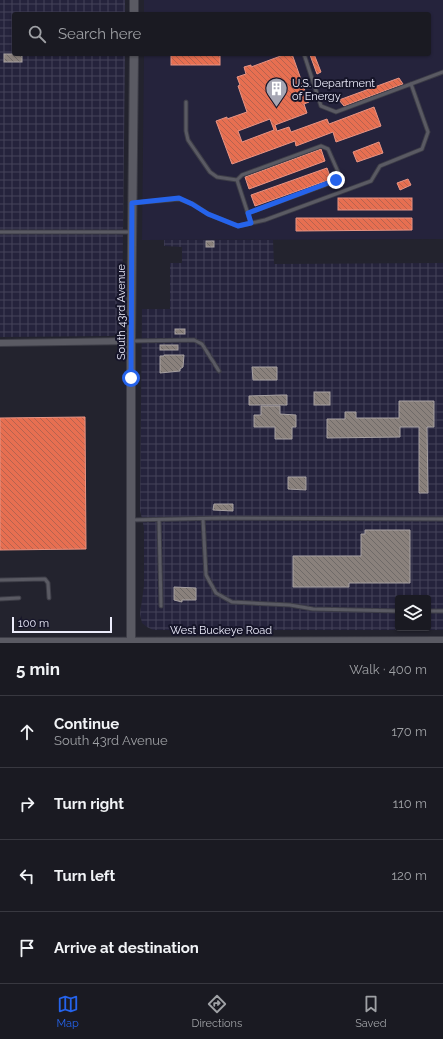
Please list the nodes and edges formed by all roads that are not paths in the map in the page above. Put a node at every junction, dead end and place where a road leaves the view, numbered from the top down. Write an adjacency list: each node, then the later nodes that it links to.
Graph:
1 (134, 0): 2 (main road)
2 (134, 12)
3 (134, 56): 9 (main road, South 43rd Avenue)
4 (305, 56): 6 (lane)
5 (443, 72): 6 (lane)
6 (411, 84): 11 (lane)
7 (186, 102): 8 (lane)
8 (237, 180): 10 (lane); 10 (lane)
9 (132, 203): 11 (lane); 13 (main road, South 43rd Avenue)
10 (248, 213): 11 (lane)
11 (251, 223)
12 (0, 232): 13 (lane)
13 (132, 232): 14 (main road, South 43rd Avenue)
14 (131, 341): 15 (street); 16 (lane); 19 (main road, South 43rd Avenue)
15 (0, 343)
16 (219, 371)
17 (202, 519): 18 (lane); 20 (lane); 26 (lane)
18 (443, 519)
19 (131, 520): 20 (lane); 31 (main road, South 43rd Avenue)
20 (159, 520): 25 (lane)
21 (0, 580): 23 (lane)
22 (19, 598): 24 (lane)
23 (49, 598)
24 (0, 599)
25 (161, 606)
26 (395, 610)
27 (431, 611): 28 (lane)
28 (443, 611)
29 (443, 640): 32 (main road, West Buckeye Road)
30 (0, 642): 31 (main road, West Buckeye Road)
31 (131, 642): 32 (main road, West Buckeye Road)
32 (368, 642)

